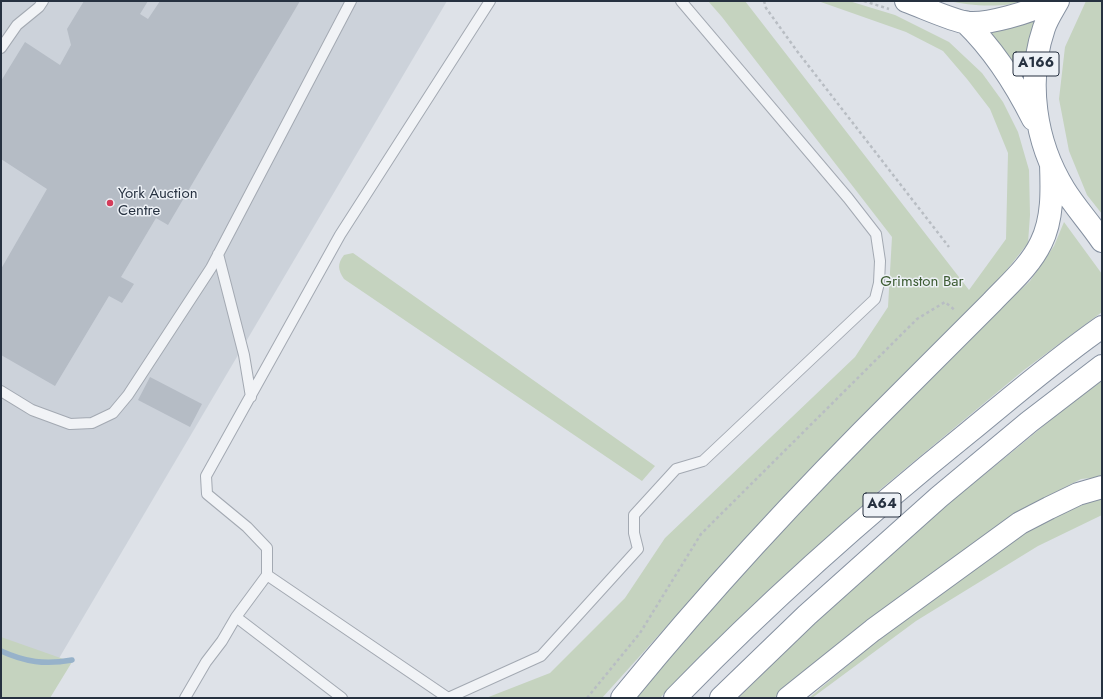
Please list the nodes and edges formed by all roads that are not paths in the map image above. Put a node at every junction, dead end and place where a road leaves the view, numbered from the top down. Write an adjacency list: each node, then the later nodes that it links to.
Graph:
1 (44, 1): 9 (lane)
2 (351, 1): 13 (lane)
3 (490, 1): 17 (lane)
4 (681, 1): 23 (lane)
5 (1052, 1): 8 (highway, A166)
6 (1058, 1): 10 (highway, A166)
7 (898, 5): 8 (highway, A166)
8 (965, 22): 10 (highway, A166)
9 (1, 48)
10 (1039, 130): 11 (highway, A166)
11 (1051, 164): 12 (highway, A166); 24 (highway)
12 (1101, 240)
13 (218, 254): 16 (lane); 17 (lane)
14 (1102, 327): 25 (highway, A64)
15 (1102, 366): 26 (highway, A64)
16 (1, 391)
17 (251, 397): 19 (lane)
18 (1102, 487): 27 (highway)
19 (267, 575): 20 (lane); 23 (lane)
20 (236, 617): 21 (lane); 22 (lane)
21 (185, 698)
22 (342, 698)
23 (447, 698)
24 (622, 698)
25 (674, 698)
26 (721, 698)
27 (788, 698)

